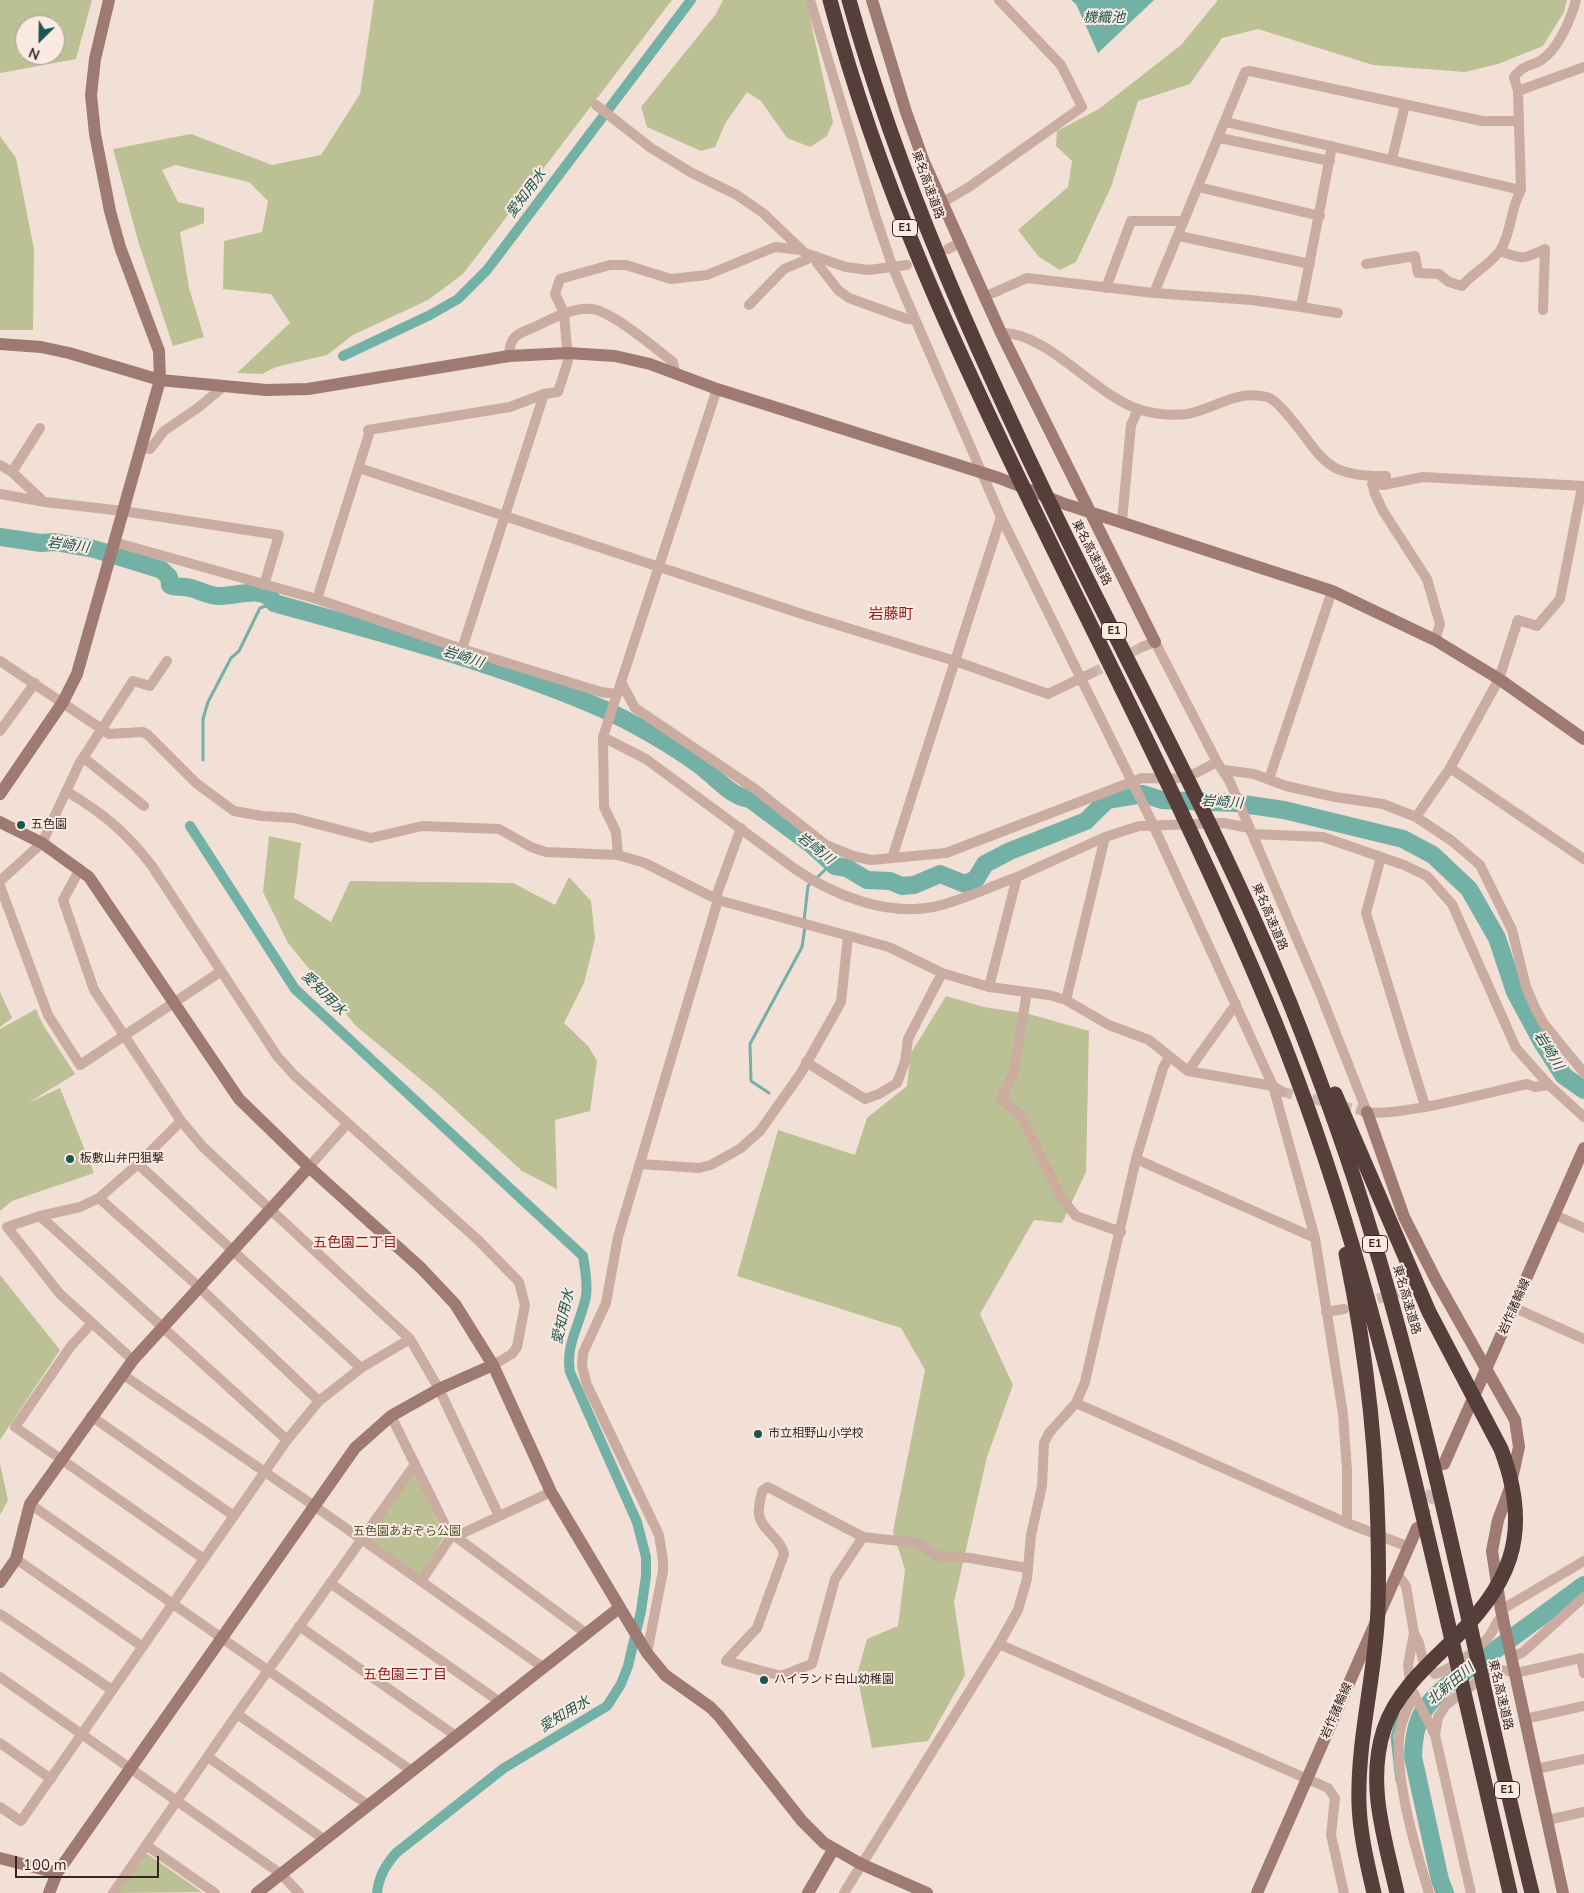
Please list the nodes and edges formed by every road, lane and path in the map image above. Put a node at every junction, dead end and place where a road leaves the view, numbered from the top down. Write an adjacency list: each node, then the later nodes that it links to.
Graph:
1 (109, 0): 47 (street)
2 (810, 0): 32 (street)
3 (830, 0): 143 (highway, E1)
4 (850, 0): 115 (highway, 東名高速道路 / E1)
5 (872, 0): 20 (street)
6 (999, 0): 20 (street)
7 (1576, 0): 9 (street)
8 (1584, 67): 9 (street)
9 (1518, 91): 13 (street)
10 (596, 105): 26 (street)
11 (1405, 105): 12 (street); 13 (street); 16 (street)
12 (1226, 122): 14 (street); 15 (street)
13 (1519, 122): 19 (street)
14 (1220, 138): 17 (street); 18 (street)
15 (1332, 146): 16 (street); 17 (street)
16 (1392, 160): 19 (street)
17 (1330, 161): 21 (street)
18 (1198, 187): 21 (street); 22 (street)
19 (1521, 190): 27 (street)
20 (943, 202): 24 (street)
21 (1320, 216): 29 (street)
22 (1184, 221): 23 (street); 33 (street)
23 (1179, 236): 29 (street); 34 (street)
24 (961, 242): 25 (street); 35 (street)
25 (948, 249)
26 (801, 250): 28 (street); 39 (street)
27 (1500, 251): 30 (street); 38 (street)
28 (815, 256): 32 (street); 36 (street); 41 (street)
29 (1310, 264): 37 (street)
30 (1366, 264)
31 (907, 265): 32 (street)
32 (893, 268): 41 (street)
33 (1106, 288): 34 (street); 35 (street)
34 (1154, 293): 37 (street)
35 (984, 296): 42 (street)
36 (749, 305)
37 (1301, 307): 40 (street)
38 (1543, 310)
39 (564, 313): 44 (street); 45 (street); 46 (street)
40 (1338, 313)
41 (914, 320): 57 (street)
42 (1001, 333): 51 (street); 63 (street)
43 (0, 344): 47 (street)
44 (568, 353): 45 (street); 46 (street); 50 (street)
45 (509, 356): 48 (street)
46 (675, 372): 49 (street)
47 (160, 380): 48 (street); 53 (street)
48 (223, 387): 53 (street)
49 (717, 388): 57 (street); 70 (street)
50 (544, 394): 55 (street); 66 (street)
51 (1138, 409): 59 (street); 68 (street)
52 (40, 428): 56 (street)
53 (141, 448): 64 (street)
54 (0, 465): 56 (street)
55 (359, 468): 66 (street); 73 (street)
56 (12, 472): 62 (street)
57 (982, 474): 63 (street); 67 (street)
58 (1386, 476): 59 (street)
59 (1373, 480): 60 (street); 74 (street)
60 (1583, 487): 65 (street)
61 (0, 494): 62 (street)
62 (45, 502): 64 (street)
63 (1089, 510): 68 (street); 75 (street)
64 (123, 511): 69 (street); 71 (street)
65 (1582, 511): 83 (street)
66 (506, 515): 70 (street); 77 (street)
67 (1001, 517): 80 (street); 82 (street)
68 (1122, 521): 72 (street)
69 (114, 544): 71 (street); 87 (street)
70 (658, 567): 80 (street); 85 (street)
71 (264, 585): 73 (street)
72 (1332, 592): 74 (street); 95 (street)
73 (317, 599): 77 (street)
74 (1435, 640): 83 (street)
75 (1155, 642): 76 (street); 93 (street)
76 (1142, 648)
77 (462, 649): 86 (street)
78 (0, 661): 84 (street)
79 (167, 661): 88 (street)
80 (955, 661): 82 (street); 109 (street)
81 (1092, 673): 82 (street)
82 (1081, 678): 96 (street)
83 (1499, 679): 91 (street); 94 (street)
84 (35, 683): 87 (street); 89 (street)
85 (622, 684): 86 (street); 109 (street)
86 (616, 696): 90 (street)
87 (63, 702): 88 (street); 98 (street)
88 (100, 728): 92 (street); 107 (street)
89 (0, 731)
90 (603, 736): 103 (street); 107 (street)
91 (1584, 738)
92 (84, 758): 97 (street); 99 (street)
93 (1220, 766): 95 (street); 96 (street); 104 (street)
94 (1450, 768): 100 (street); 110 (street)
95 (1269, 779): 100 (street)
96 (1134, 786): 101 (street); 109 (street)
97 (66, 791): 106 (street); 118 (street)
98 (0, 794)
99 (144, 806)
100 (1416, 817): 129 (street)
101 (1151, 821): 104 (street); 105 (street); 124 (street)
102 (0, 822): 106 (street)
103 (741, 828): 112 (street); 116 (street)
104 (1249, 828): 108 (street); 134 (street)
105 (1105, 837): 112 (street); 122 (street)
106 (42, 843): 111 (street); 113 (street)
107 (618, 855): 116 (street)
108 (1381, 857): 130 (street); 133 (street)
109 (892, 858)
110 (1584, 859)
111 (80, 869): 123 (street); 125 (street)
112 (1017, 877): 120 (street)
113 (0, 881)
114 (0, 886): 125 (street)
115 (1240, 888): 252 (highway); 256 (highway, 東名高速道路 / E1)
116 (718, 900): 117 (street); 141 (street)
117 (848, 936): 119 (street); 127 (street)
118 (220, 972): 123 (street); 137 (street)
119 (942, 973): 120 (street); 127 (street)
120 (988, 987): 121 (street)
121 (1027, 992): 122 (street); 149 (street)
122 (1066, 1000): 126 (street)
123 (172, 1003): 125 (street); 142 (street)
124 (1236, 1004): 128 (street); 131 (street)
125 (126, 1035): 136 (street)
126 (1169, 1057): 128 (street); 139 (street)
127 (806, 1062): 141 (street)
128 (1188, 1071): 131 (street)
129 (1584, 1073)
130 (1549, 1085): 133 (street); 135 (street)
131 (1273, 1086): 132 (street); 150 (street)
132 (1283, 1092)
133 (1425, 1106): 134 (street)
134 (1362, 1111): 163 (street)
135 (1584, 1117)
136 (181, 1121): 140 (street); 145 (street)
137 (347, 1124): 142 (street); 161 (street)
138 (1584, 1148): 146 (street, 岩作諸輪線)
139 (1136, 1159): 149 (street); 150 (street)
140 (138, 1164): 144 (street); 151 (street)
141 (640, 1164): 205 (street)
142 (309, 1167): 145 (street); 161 (street)
143 (1328, 1171): 251 (highway); 255 (highway, E1)
144 (99, 1198): 147 (street); 152 (street)
145 (270, 1210): 151 (street); 158 (street)
146 (1555, 1215): 148 (street); 153 (street, 岩作諸輪線)
147 (40, 1216): 156 (street); 157 (street)
148 (1584, 1228)
149 (1121, 1232): 167 (street)
150 (1315, 1238): 155 (street)
151 (233, 1250): 152 (street); 162 (street)
152 (199, 1287): 157 (street); 166 (street)
153 (1515, 1308): 159 (street); 163 (street, 岩作諸輪線)
154 (1344, 1309): 155 (street)
155 (1326, 1312): 180 (street)
156 (92, 1323): 160 (street); 171 (street)
157 (162, 1327): 160 (street); 170 (street)
158 (410, 1339): 162 (street); 165 (street)
159 (1584, 1339)
160 (133, 1360): 164 (street)
161 (493, 1365): 165 (street); 175 (street)
162 (361, 1368): 166 (street)
163 (1486, 1370): 172 (street, 岩作諸輪線); 197 (street)
164 (122, 1374): 168 (street); 174 (street)
165 (439, 1389): 169 (street); 179 (street)
166 (320, 1401): 170 (street)
167 (1076, 1403): 180 (street); 189 (street)
168 (91, 1416): 171 (street); 178 (street)
169 (391, 1416): 173 (street); 177 (street)
170 (288, 1440): 174 (street)
171 (61, 1459): 176 (street); 187 (street)
172 (1444, 1464)
173 (414, 1466): 182 (street); 184 (street)
174 (266, 1472): 177 (street); 178 (street)
175 (551, 1492): 179 (street); 196 (street)
176 (30, 1504): 186 (street); 195 (street)
177 (313, 1505): 184 (street); 202 (street)
178 (234, 1516): 187 (street)
179 (499, 1516): 182 (street)
180 (1347, 1523): 185 (street)
181 (1417, 1528): 185 (street, 岩作諸輪線)
182 (452, 1535): 191 (street); 200 (street)
183 (863, 1537): 183 (street); 189 (street)
184 (362, 1539): 191 (street); 193 (street)
185 (1409, 1547): 190 (street, 岩作諸輪線)
186 (16, 1559): 192 (street); 204 (street)
187 (204, 1559): 195 (street)
188 (1584, 1561): 197 (street)
189 (1027, 1568): 203 (street)
190 (1397, 1573): 201 (street); 227 (street, 岩作諸輪線)
191 (421, 1581): 207 (street)
192 (0, 1582)
193 (330, 1583): 199 (street); 214 (street)
194 (1584, 1596): 206 (street)
195 (173, 1602): 202 (street); 204 (street)
196 (619, 1608): 200 (street); 205 (street)
197 (1503, 1613): 201 (street); 206 (street)
198 (0, 1614): 212 (street)
199 (299, 1626): 208 (street); 220 (street)
200 (587, 1634): 207 (street)
201 (1414, 1634): 213 (street)
202 (222, 1637): 208 (street); 224 (street)
203 (999, 1644): 227 (street); 238 (street)
204 (143, 1647): 212 (street)
205 (646, 1651): 236 (street)
206 (1513, 1658): 209 (street)
207 (544, 1668): 214 (street)
208 (269, 1670): 216 (street); 226 (street)
209 (1516, 1672): 210 (street); 217 (street); 219 (street)
210 (1584, 1673)
211 (0, 1677): 218 (street)
212 (112, 1690): 218 (street)
213 (1414, 1695): 219 (street); 253 (street)
214 (500, 1702): 220 (street)
215 (1584, 1706): 217 (street)
216 (237, 1714): 222 (street); 230 (street)
217 (1525, 1719): 225 (street)
218 (82, 1734): 224 (street); 228 (street)
219 (1434, 1735): 254 (street)
220 (456, 1736): 226 (street)
221 (0, 1743): 228 (street)
222 (208, 1757): 229 (street); 234 (street)
223 (1584, 1759): 225 (street)
224 (130, 1768): 229 (street); 239 (street)
225 (1536, 1769): 233 (street)
226 (412, 1771): 230 (street)
227 (1308, 1778): 249 (street, 岩作諸輪線); 250 (street)
228 (50, 1779): 231 (street)
229 (177, 1801): 235 (street); 240 (street)
230 (368, 1804): 234 (street)
231 (0, 1807)
232 (1584, 1812): 233 (street)
233 (1548, 1820): 257 (street)
234 (326, 1840): 240 (street)
235 (146, 1845): 242 (street); 243 (street)
236 (833, 1850): 238 (street); 246 (street)
237 (0, 1858): 239 (street)
238 (861, 1864): 247 (street); 248 (street)
239 (57, 1873): 241 (street)
240 (281, 1874): 244 (street); 245 (street)
241 (49, 1893)
242 (113, 1893)
243 (215, 1893)
244 (257, 1893)
245 (299, 1893)
246 (808, 1893)
247 (844, 1893)
248 (927, 1893)
249 (1257, 1893)
250 (1344, 1893)
251 (1374, 1893)
252 (1397, 1893)
253 (1429, 1893)
254 (1471, 1893)
255 (1510, 1893)
256 (1532, 1893)
257 (1563, 1893)

